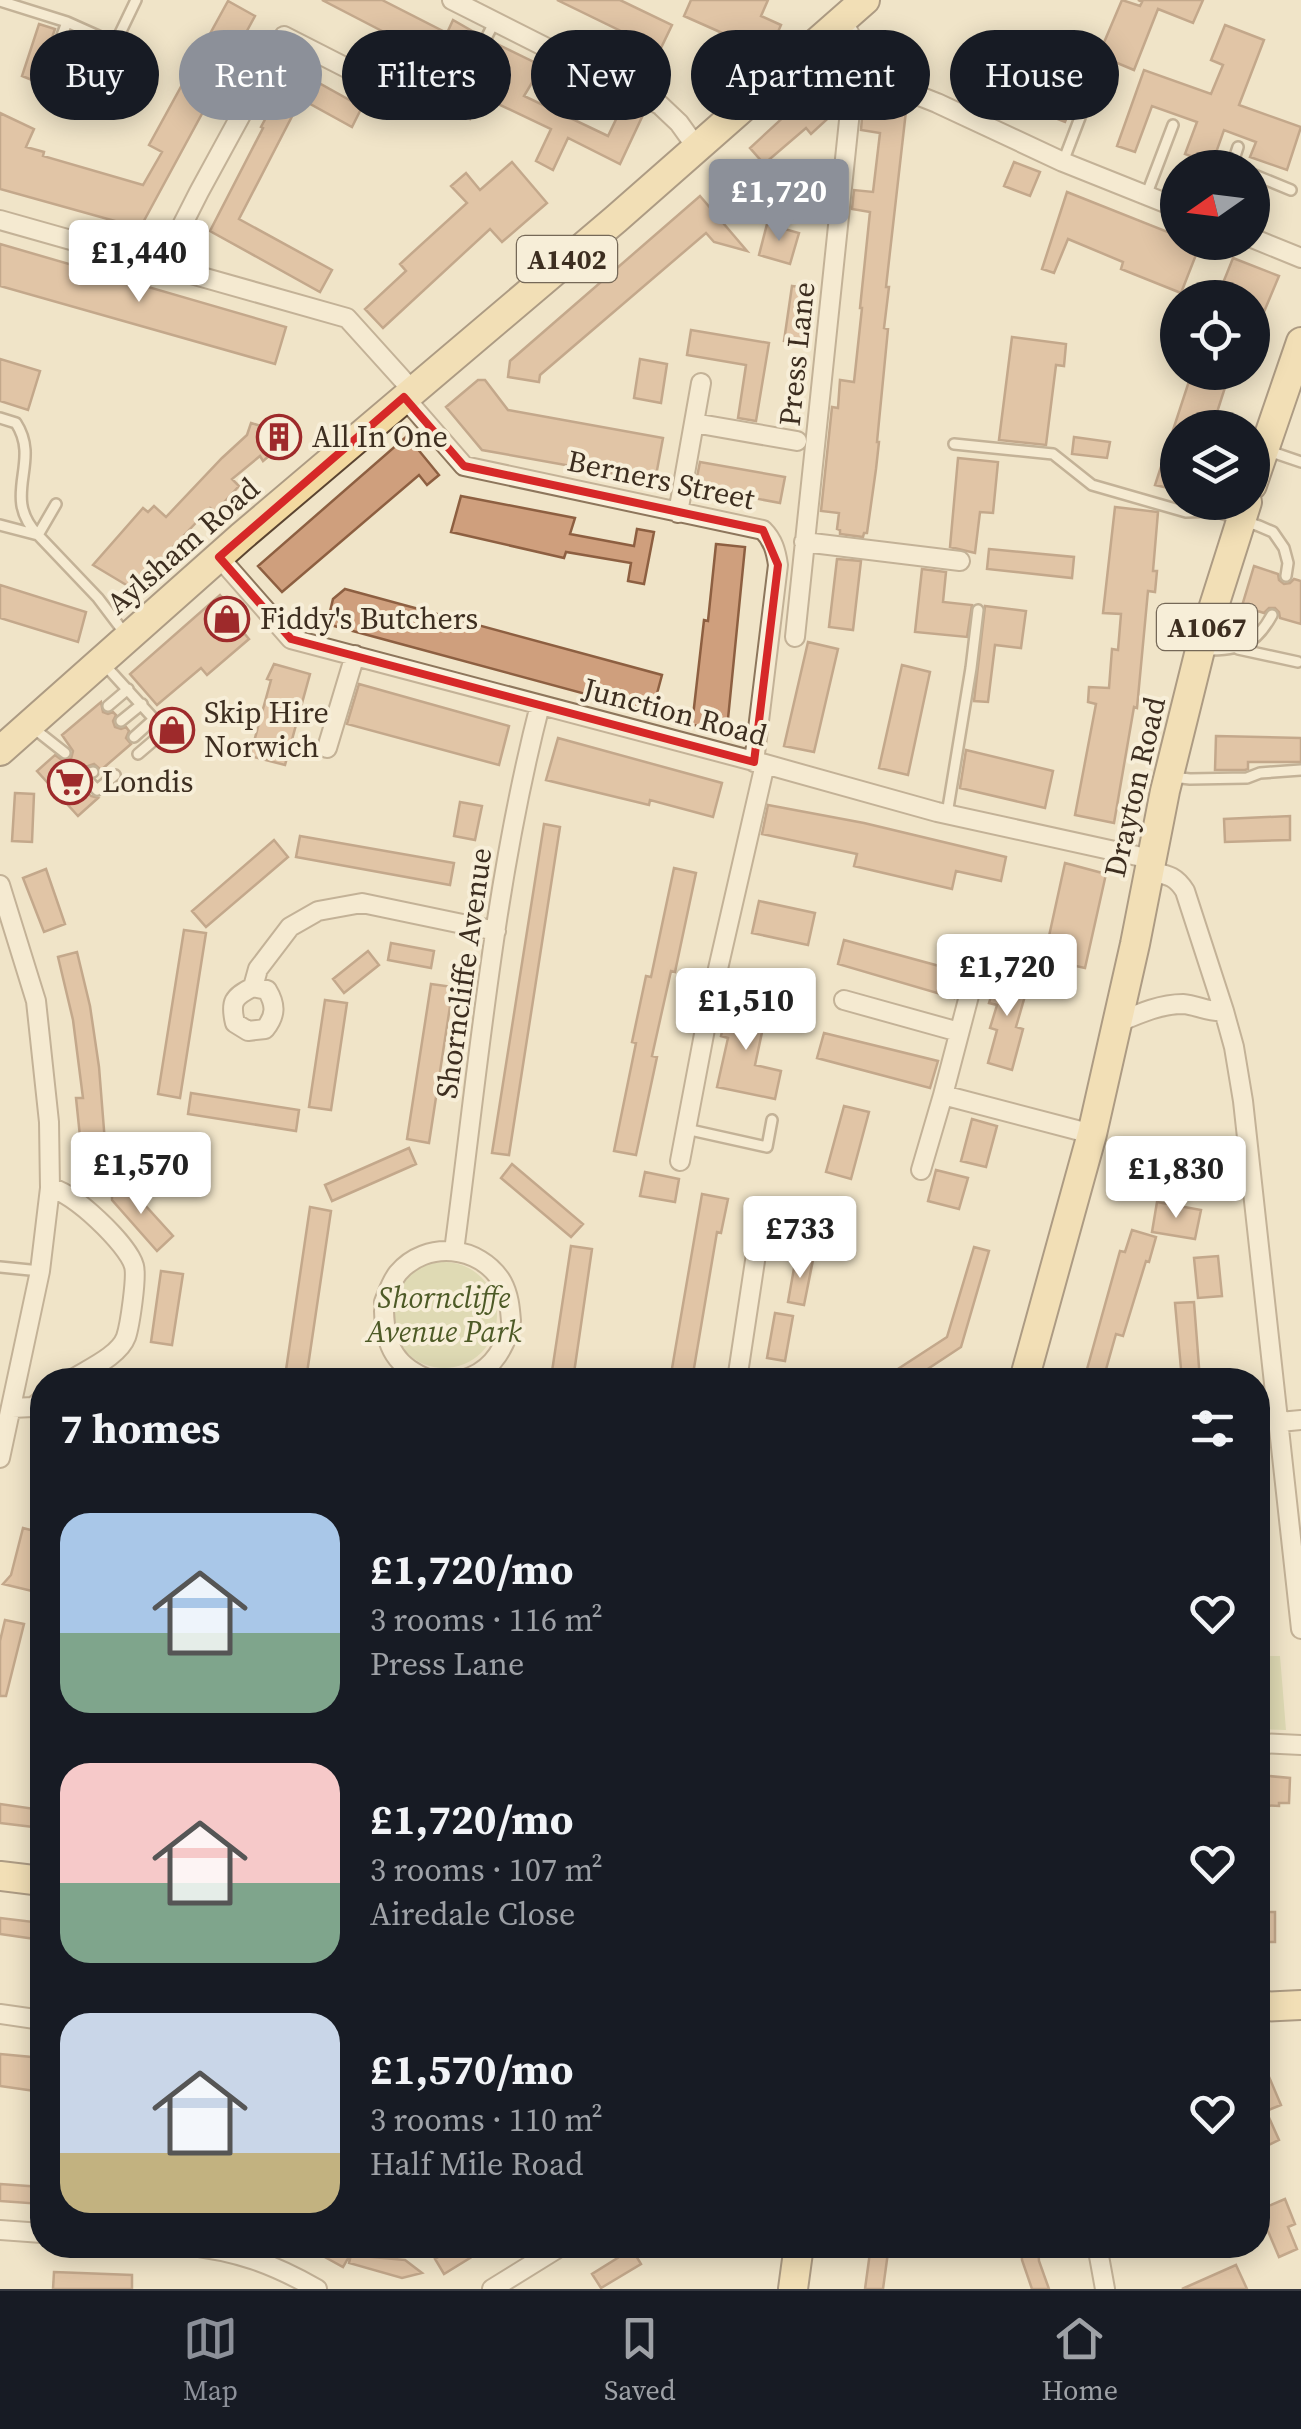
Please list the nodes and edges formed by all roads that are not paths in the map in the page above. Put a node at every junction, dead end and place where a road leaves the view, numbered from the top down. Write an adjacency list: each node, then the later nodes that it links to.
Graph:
1 (136, 0): 10 (lane)
2 (452, 0): 5 (street)
3 (865, 0): 6 (main road, Aylsham Road / A1402)
4 (0, 1): 7 (lane)
5 (495, 21): 11 (lane); 19 (street)
6 (842, 21): 12 (street, Press Lane); 19 (main road, Aylsham Road / A1402)
7 (67, 22): 8 (lane); 9 (lane)
8 (64, 30)
9 (85, 30)
10 (121, 30)
11 (490, 30)
12 (848, 30)
13 (342, 66): 29 (street)
14 (930, 99): 21 (street)
15 (851, 120): 47 (street, Press Lane)
16 (1079, 120): 21 (lane)
17 (1173, 126): 24 (lane)
18 (1238, 146): 20 (lane)
19 (697, 148): 32 (main road, Aylsham Road / A1402)
20 (1237, 150)
21 (1063, 162): 24 (street)
22 (1270, 181): 23 (lane)
23 (1291, 190)
24 (1146, 196): 25 (street)
25 (1160, 201)
26 (0, 220): 29 (street, Berners Street)
27 (1270, 245): 28 (street)
28 (1301, 258)
29 (161, 267): 32 (street, Berners Street)
30 (1301, 342): 35 (main road)
31 (702, 383): 34 (street)
32 (408, 393): 42 (street, Berners Street); 48 (main road, Aylsham Road / A1402)
33 (0, 418): 46 (lane)
34 (694, 422): 36 (street); 42 (street)
35 (1270, 431)
36 (797, 441)
37 (954, 444): 41 (lane)
38 (1270, 450): 39 (lane)
39 (1301, 462)
40 (56, 504): 46 (lane)
41 (1160, 505)
42 (678, 513): 72 (street, Berners Street)
43 (1241, 520): 56 (main road, Drayton Road / A1067)
44 (1256, 520): 50 (lane)
45 (0, 526): 46 (lane)
46 (38, 536): 53 (lane)
47 (804, 542): 49 (street); 54 (street, Press Lane)
48 (219, 557): 53 (main road, Aylsham Road / A1402); 57 (street, Junction Road)
49 (960, 560)
50 (1286, 576)
51 (978, 610): 77 (lane)
52 (1272, 615): 55 (lane)
53 (128, 637): 58 (main road, Aylsham Road / A1402)
54 (795, 638)
55 (1236, 649): 56 (lane); 59 (lane)
56 (1200, 650): 76 (main road, Drayton Road / A1067)
57 (355, 654): 62 (street, Junction Road); 69 (street)
58 (101, 662): 60 (lane); 66 (main road, Aylsham Road / A1402)
59 (1298, 662)
60 (128, 689): 61 (lane); 63 (lane)
61 (142, 704): 64 (lane); 65 (lane)
62 (540, 705): 72 (street, Junction Road); 80 (street, Shorncliffe Avenue)
63 (108, 706)
64 (154, 719): 67 (lane); 71 (lane)
65 (120, 721)
66 (30, 725): 68 (lane); 70 (main road, Aylsham Road / A1402)
67 (134, 737)
68 (63, 747)
69 (327, 748)
70 (0, 751)
71 (138, 754)
72 (760, 763): 77 (street, Junction Road); 81 (street, Berners Street)
73 (1301, 770): 76 (lane)
74 (88, 773): 75 (lane)
75 (115, 775)
76 (1169, 776): 78 (main road, Drayton Road / A1067)
77 (946, 814): 78 (street, Junction Road)
78 (1150, 865): 86 (street); 87 (main road, Drayton Road / A1067)
79 (0, 885): 95 (street)
80 (496, 930): 82 (street); 97 (street, Shorncliffe Avenue)
81 (716, 976): 83 (lane); 91 (street, Berners Street)
82 (252, 987)
83 (794, 989)
84 (970, 992): 88 (street)
85 (844, 1000): 88 (street)
86 (1224, 1011): 87 (street); 108 (street)
87 (1117, 1023): 92 (main road, Drayton Road / A1067)
88 (958, 1032): 89 (street)
89 (943, 1095): 92 (street); 94 (street)
90 (772, 1120): 91 (lane)
91 (686, 1129): 93 (street, Berners Street)
92 (1092, 1134): 104 (main road, Drayton Road / A1067)
93 (680, 1161)
94 (921, 1170)
95 (50, 1188): 99 (street); 100 (street)
96 (763, 1208): 103 (street)
97 (454, 1251): 101 (street); 102 (street)
98 (0, 1267): 99 (lane)
99 (40, 1271): 106 (street)
100 (90, 1368)
101 (407, 1368)
102 (487, 1368)
103 (739, 1368)
104 (1027, 1368)
105 (30, 1406): 106 (street)
106 (12, 1408): 109 (street)
107 (1301, 1420): 108 (street)
108 (1280, 1422): 110 (street)
109 (0, 1458)
110 (1301, 1629)
111 (1270, 1743): 112 (street)
112 (1301, 1744)
113 (0, 1876): 114 (main road)
114 (30, 1880)
115 (1301, 2006): 116 (main road)
116 (1270, 2007)
117 (0, 2014): 118 (street)
118 (30, 2018)
119 (0, 2230): 120 (street)
120 (30, 2232)
121 (248, 2258): 125 (street)
122 (542, 2258): 126 (street)
123 (797, 2258): 127 (main road)
124 (1099, 2258): 128 (street)
125 (317, 2289)
126 (492, 2289)
127 (793, 2289)
128 (1105, 2289)

